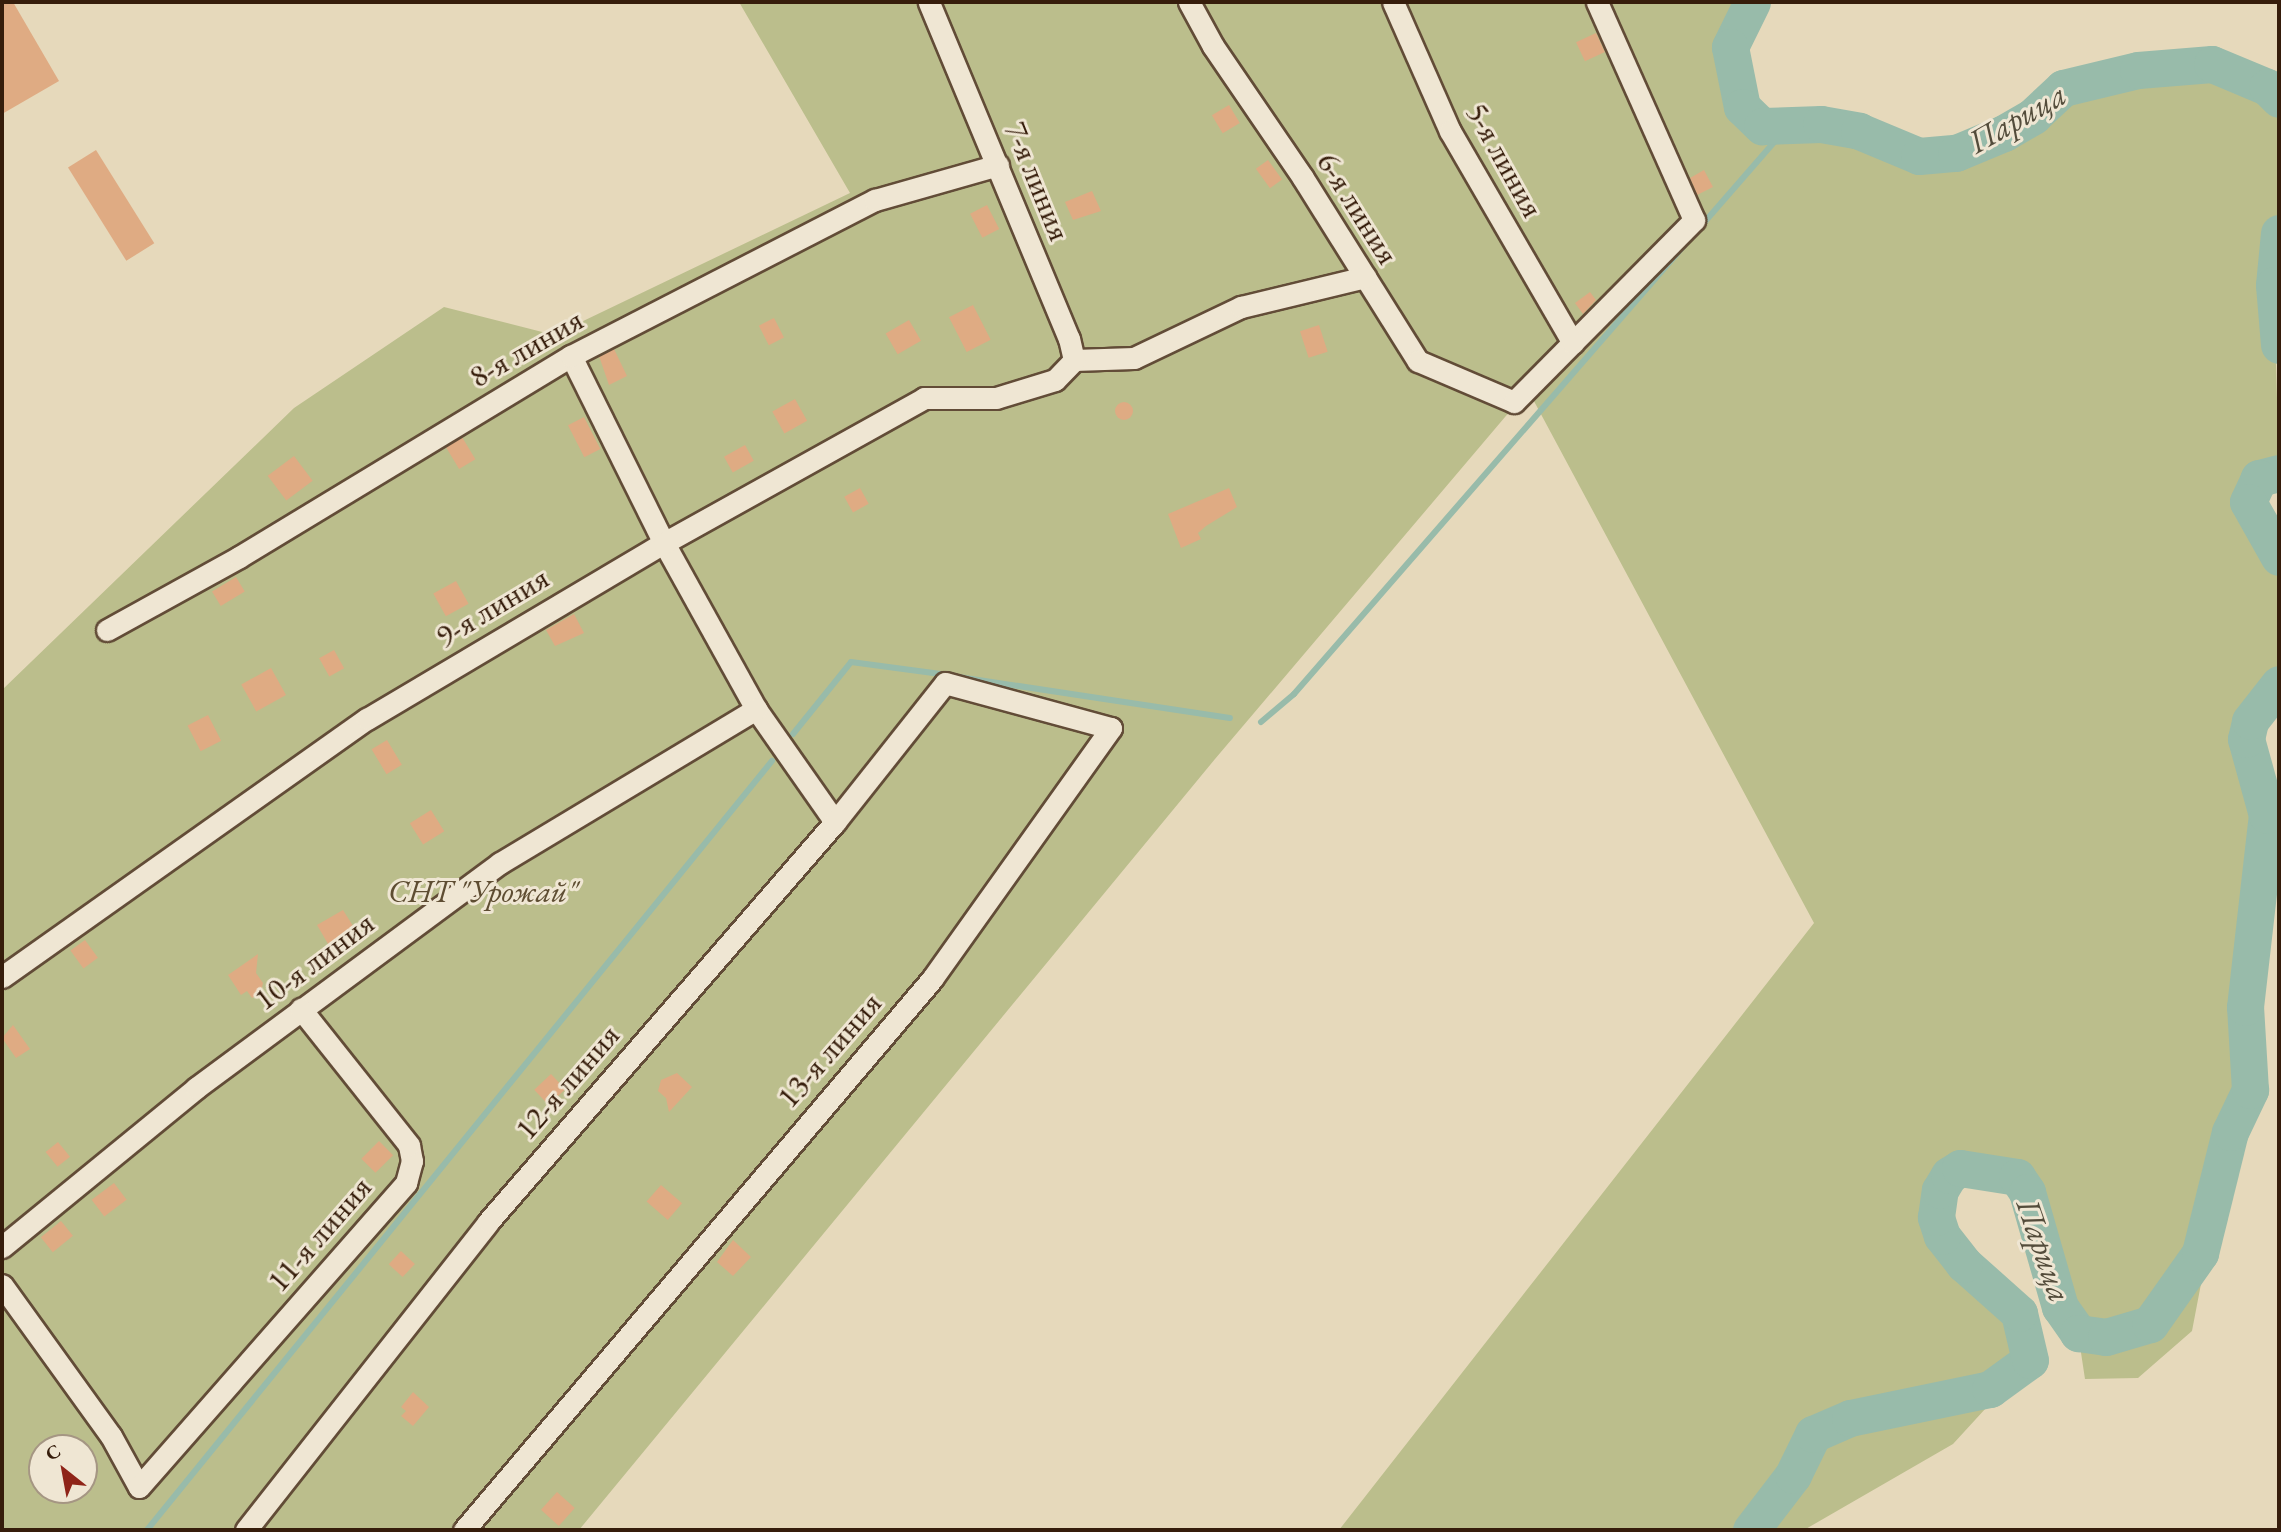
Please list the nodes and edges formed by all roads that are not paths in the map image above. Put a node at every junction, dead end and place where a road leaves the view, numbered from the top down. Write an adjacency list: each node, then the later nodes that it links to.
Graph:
1 (929, 2): 5 (street, 7-я линия)
2 (1189, 2): 6 (street, 6-я линия)
3 (1393, 2): 7 (street, 5-я линия)
4 (1597, 2): 7 (street)
5 (998, 165): 8 (street, 8-я линия); 9 (street, 7-я линия)
6 (1365, 276): 7 (street, 6-я линия); 9 (street)
7 (1573, 343)
8 (571, 356): 10 (street); 11 (street, 8-я линия)
9 (1074, 360): 10 (street, 9-я линия)
10 (664, 543): 13 (street); 15 (street, 9-я линия)
11 (107, 630)
12 (945, 683): 14 (street, 12-я линия); 20 (street, 13-я линия)
13 (756, 709): 14 (street); 16 (street, 10-я линия)
14 (835, 822): 19 (street, 12-я линия)
15 (2, 977)
16 (301, 1009): 17 (street, 10-я линия); 18 (street, 11-я линия)
17 (2, 1247)
18 (2, 1285)
19 (246, 1530)
20 (464, 1530)

